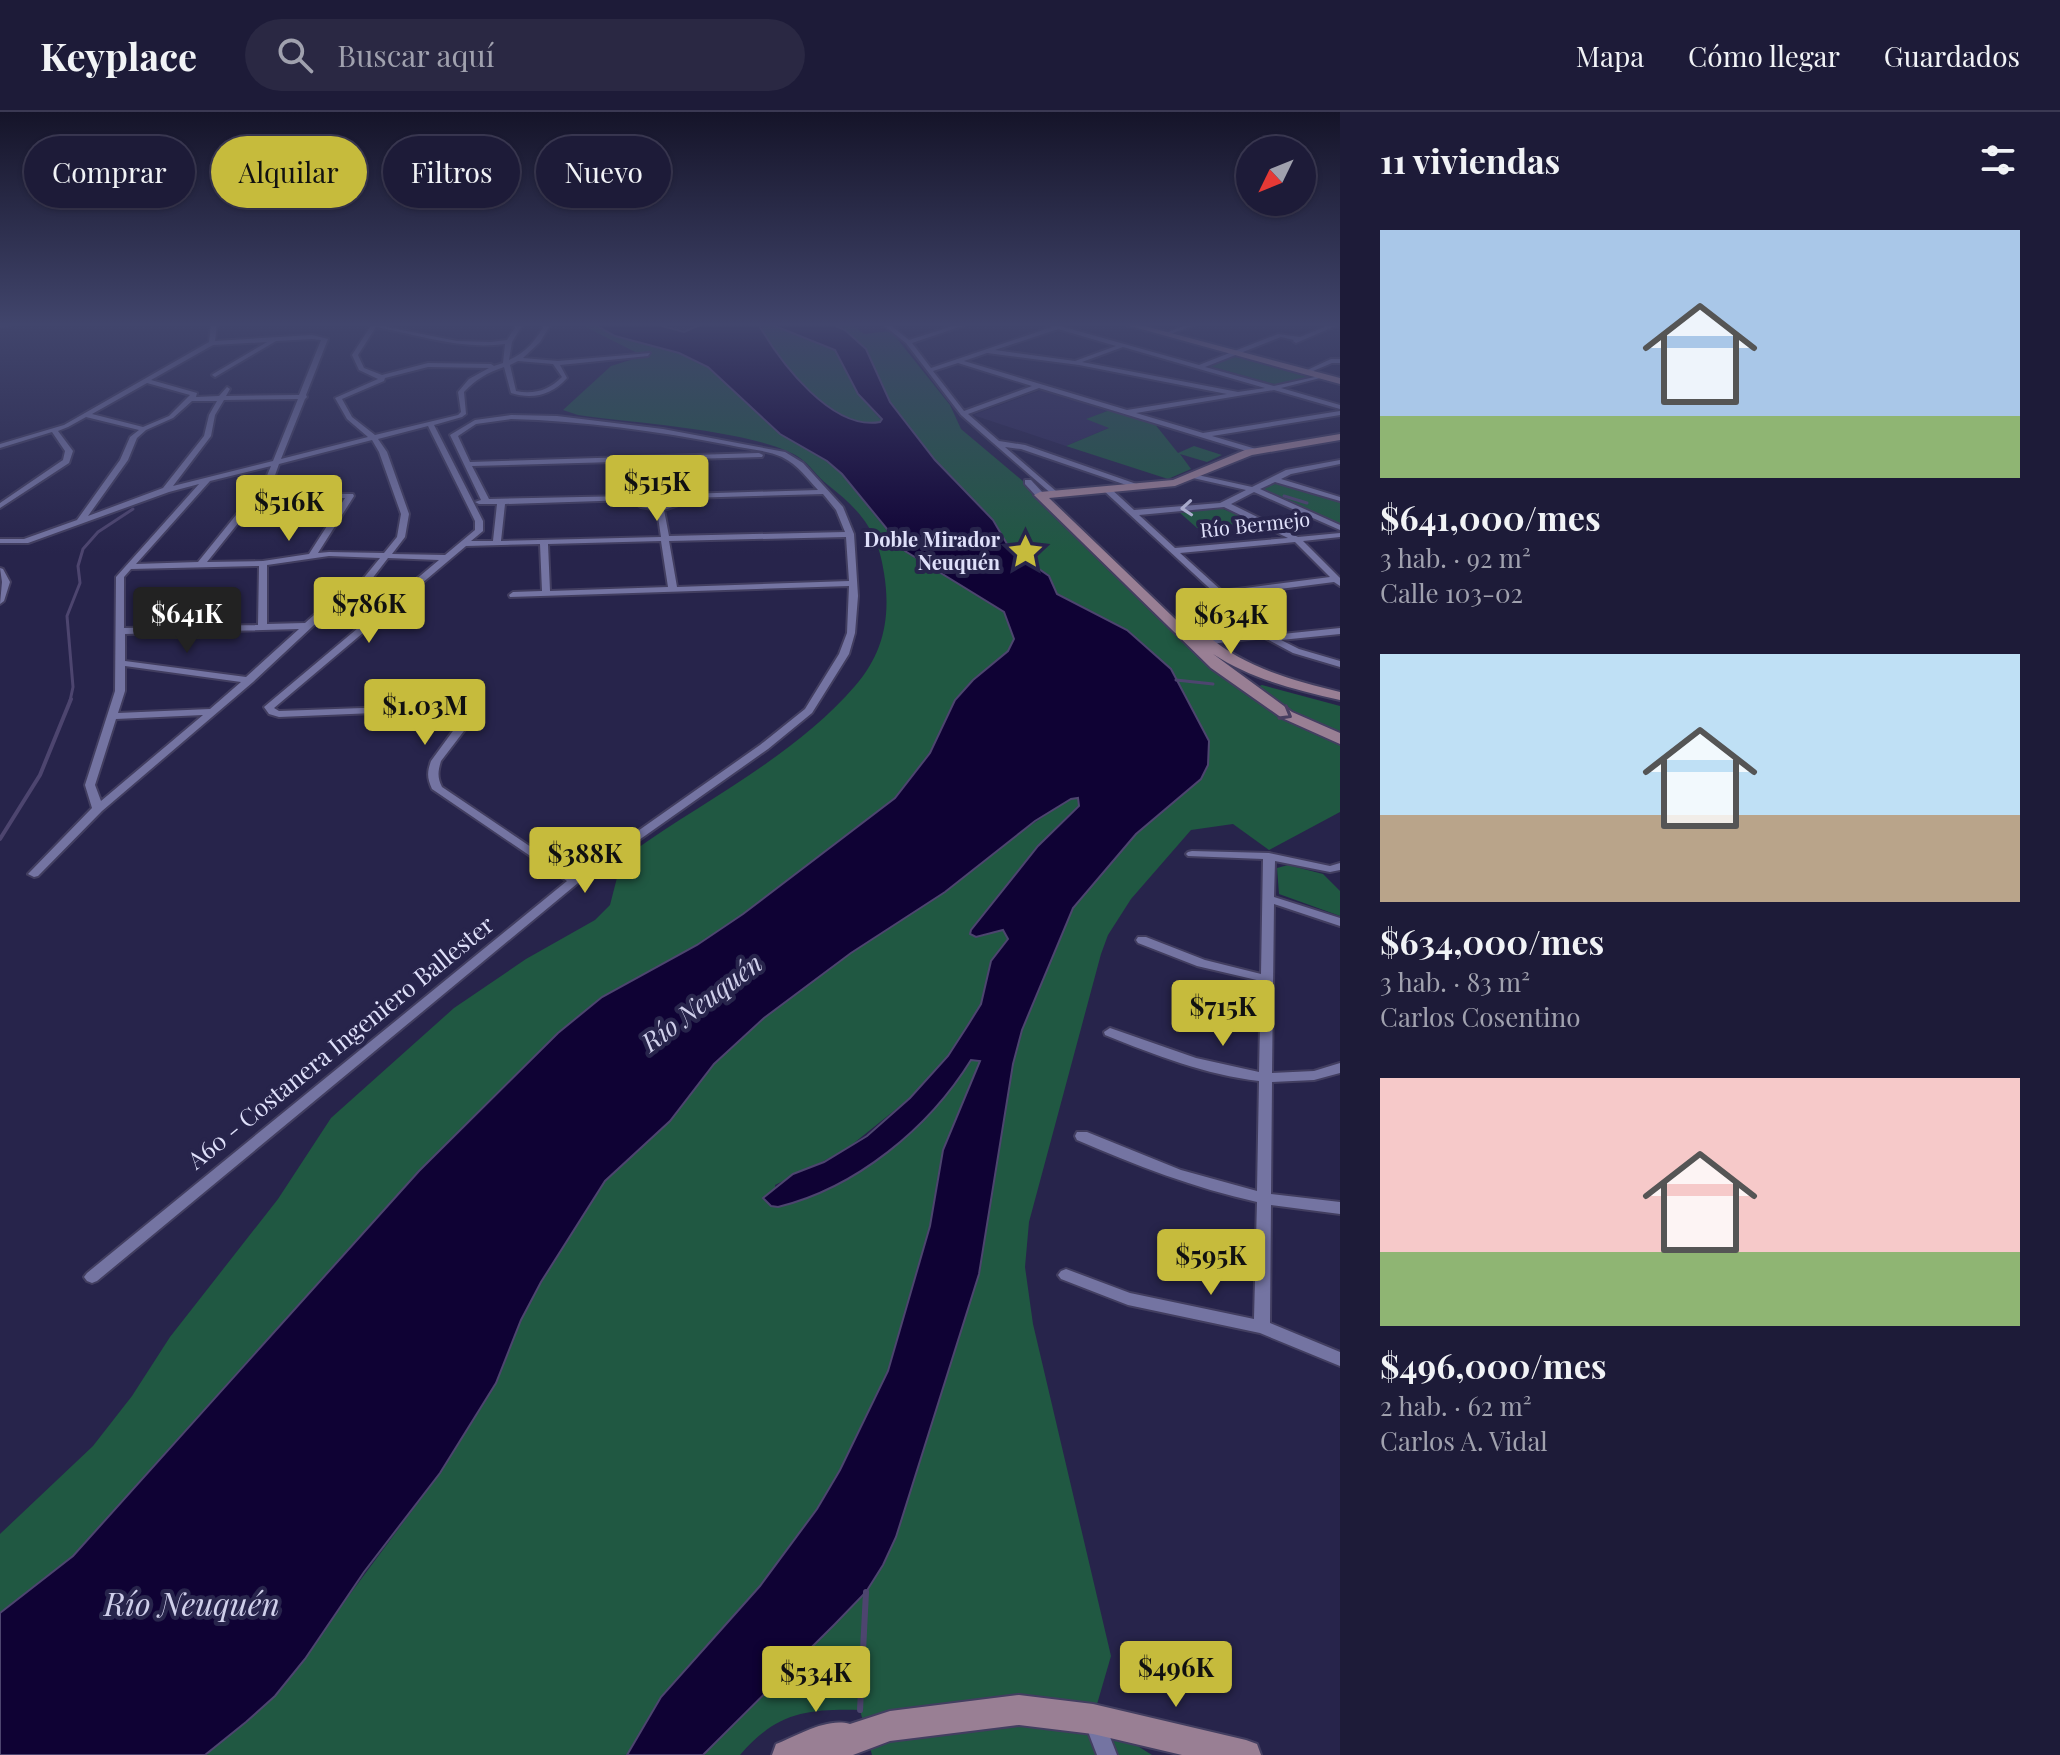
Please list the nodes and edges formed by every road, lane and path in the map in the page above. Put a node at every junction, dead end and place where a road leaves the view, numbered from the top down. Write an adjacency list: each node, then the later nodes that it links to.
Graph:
1 (112, 401): 15 (street)
2 (188, 401): 17 (street)
3 (221, 401): 37 (street)
4 (303, 401): 27 (street)
5 (340, 401): 21 (street)
6 (462, 401): 16 (street)
7 (953, 401): 14 (street)
8 (998, 401): 14 (street)
9 (1091, 401): 13 (street)
10 (1197, 401): 13 (street)
11 (1312, 401): 12 (street)
12 (1340, 410): 19 (street)
13 (1127, 412): 19 (street)
14 (963, 414): 22 (street)
15 (86, 415): 17 (street); 18 (street)
16 (430, 424): 21 (street); 45 (street)
17 (144, 429): 51 (street)
18 (55, 431): 23 (street); 48 (street)
19 (1202, 435): 24 (street)
20 (1340, 437): 24 (street)
21 (374, 438): 27 (street); 63 (street)
22 (994, 443): 34 (street); 38 (street)
23 (0, 446)
24 (1253, 451): 30 (street)
25 (782, 454): 26 (street); 29 (street); 39 (street, A60 - Costanera Ingeniero Ballester)
26 (652, 458): 29 (street); 33 (street)
27 (279, 462): 31 (street); 40 (street)
28 (1339, 463): 32 (street)
29 (468, 464): 46 (street)
30 (1196, 476): 34 (street); 36 (street)
31 (207, 479): 37 (street); 67 (street)
32 (1274, 479): 36 (street); 43 (street)
33 (657, 486): 41 (street); 42 (street)
34 (1141, 487): 35 (street)
35 (1106, 489): 38 (street); 50 (street)
36 (1253, 489): 47 (street); 52 (street)
37 (166, 490): 51 (street)
38 (1045, 490): 38 (street); 82 (street)
39 (824, 492): 41 (street); 53 (street, A60 - Costanera Ingeniero Ballester)
40 (260, 495): 62 (street); 66 (street)
41 (685, 496): 49 (street)
42 (632, 498): 44 (street); 49 (street)
43 (1340, 499)
44 (501, 501): 46 (street); 59 (street)
45 (470, 502): 46 (street); 60 (street)
46 (486, 502)
47 (1225, 504): 50 (street, one-way to 50); 56 (street)
48 (0, 506)
49 (660, 507): 55 (street)
50 (1131, 513): 61 (street)
51 (79, 522): 57 (street)
52 (1340, 528)
53 (850, 534): 55 (street); 70 (street, A60 - Costanera Ingeniero Ballester)
54 (1340, 535): 56 (street, Río Bermejo)
55 (665, 539): 58 (street); 71 (street)
56 (1297, 539): 61 (street, Río Bermejo); 69 (street)
57 (0, 541)
58 (544, 542): 59 (street); 73 (street)
59 (497, 543): 60 (street)
60 (465, 544): 64 (street)
61 (1173, 551): 74 (street)
62 (313, 555): 63 (street); 65 (street)
63 (388, 555): 64 (street); 77 (street)
64 (449, 558): 98 (street)
65 (263, 563): 66 (street); 78 (street)
66 (201, 564): 67 (street)
67 (128, 567): 79 (street)
68 (0, 571): 72 (street)
69 (1338, 581): 74 (street)
70 (852, 583): 71 (street); 98 (street, A60 - Costanera Ingeniero Ballester)
71 (673, 589): 73 (street)
72 (2, 590): 76 (street)
73 (546, 594): 75 (street)
74 (1219, 594): 81 (street)
75 (513, 595)
76 (0, 601)
77 (308, 626): 78 (street); 85 (street)
78 (262, 628): 79 (street)
79 (119, 631): 83 (street)
80 (1340, 631): 81 (street)
81 (1267, 636): 82 (street); 84 (street)
82 (1200, 644): 86 (street); 87 (street)
83 (120, 663): 85 (street); 90 (street)
84 (1340, 664)
85 (250, 680): 89 (street)
86 (1257, 695): 88 (street); 91 (street, one-way to 91)
87 (1340, 696)
88 (1340, 704)
89 (213, 712): 90 (street); 92 (street)
90 (114, 716): 92 (street)
91 (1340, 739)
92 (98, 809): 96 (street)
93 (1192, 854): 94 (street)
94 (1269, 856): 95 (street); 99 (street)
95 (1335, 868): 97 (street)
96 (34, 874)
97 (1340, 880)
98 (574, 881): 110 (street, A60 - Costanera Ingeniero Ballester)
99 (1269, 899): 100 (street); 102 (street)
100 (1340, 922)
101 (1142, 940): 102 (street)
102 (1267, 979): 105 (street)
103 (1110, 1032): 105 (street)
104 (1340, 1068): 105 (street)
105 (1266, 1078): 107 (street)
106 (1082, 1136): 107 (street)
107 (1264, 1199): 108 (street); 111 (street)
108 (1340, 1208)
109 (1066, 1275): 111 (street)
110 (92, 1277)
111 (1262, 1327): 112 (street)
112 (1340, 1359)
113 (1093, 1719): 114 (street); 117 (street); 118 (street)
114 (866, 1733): 115 (street); 116 (street)
115 (787, 1755)
116 (823, 1755)
117 (1107, 1755)
118 (1246, 1755)

